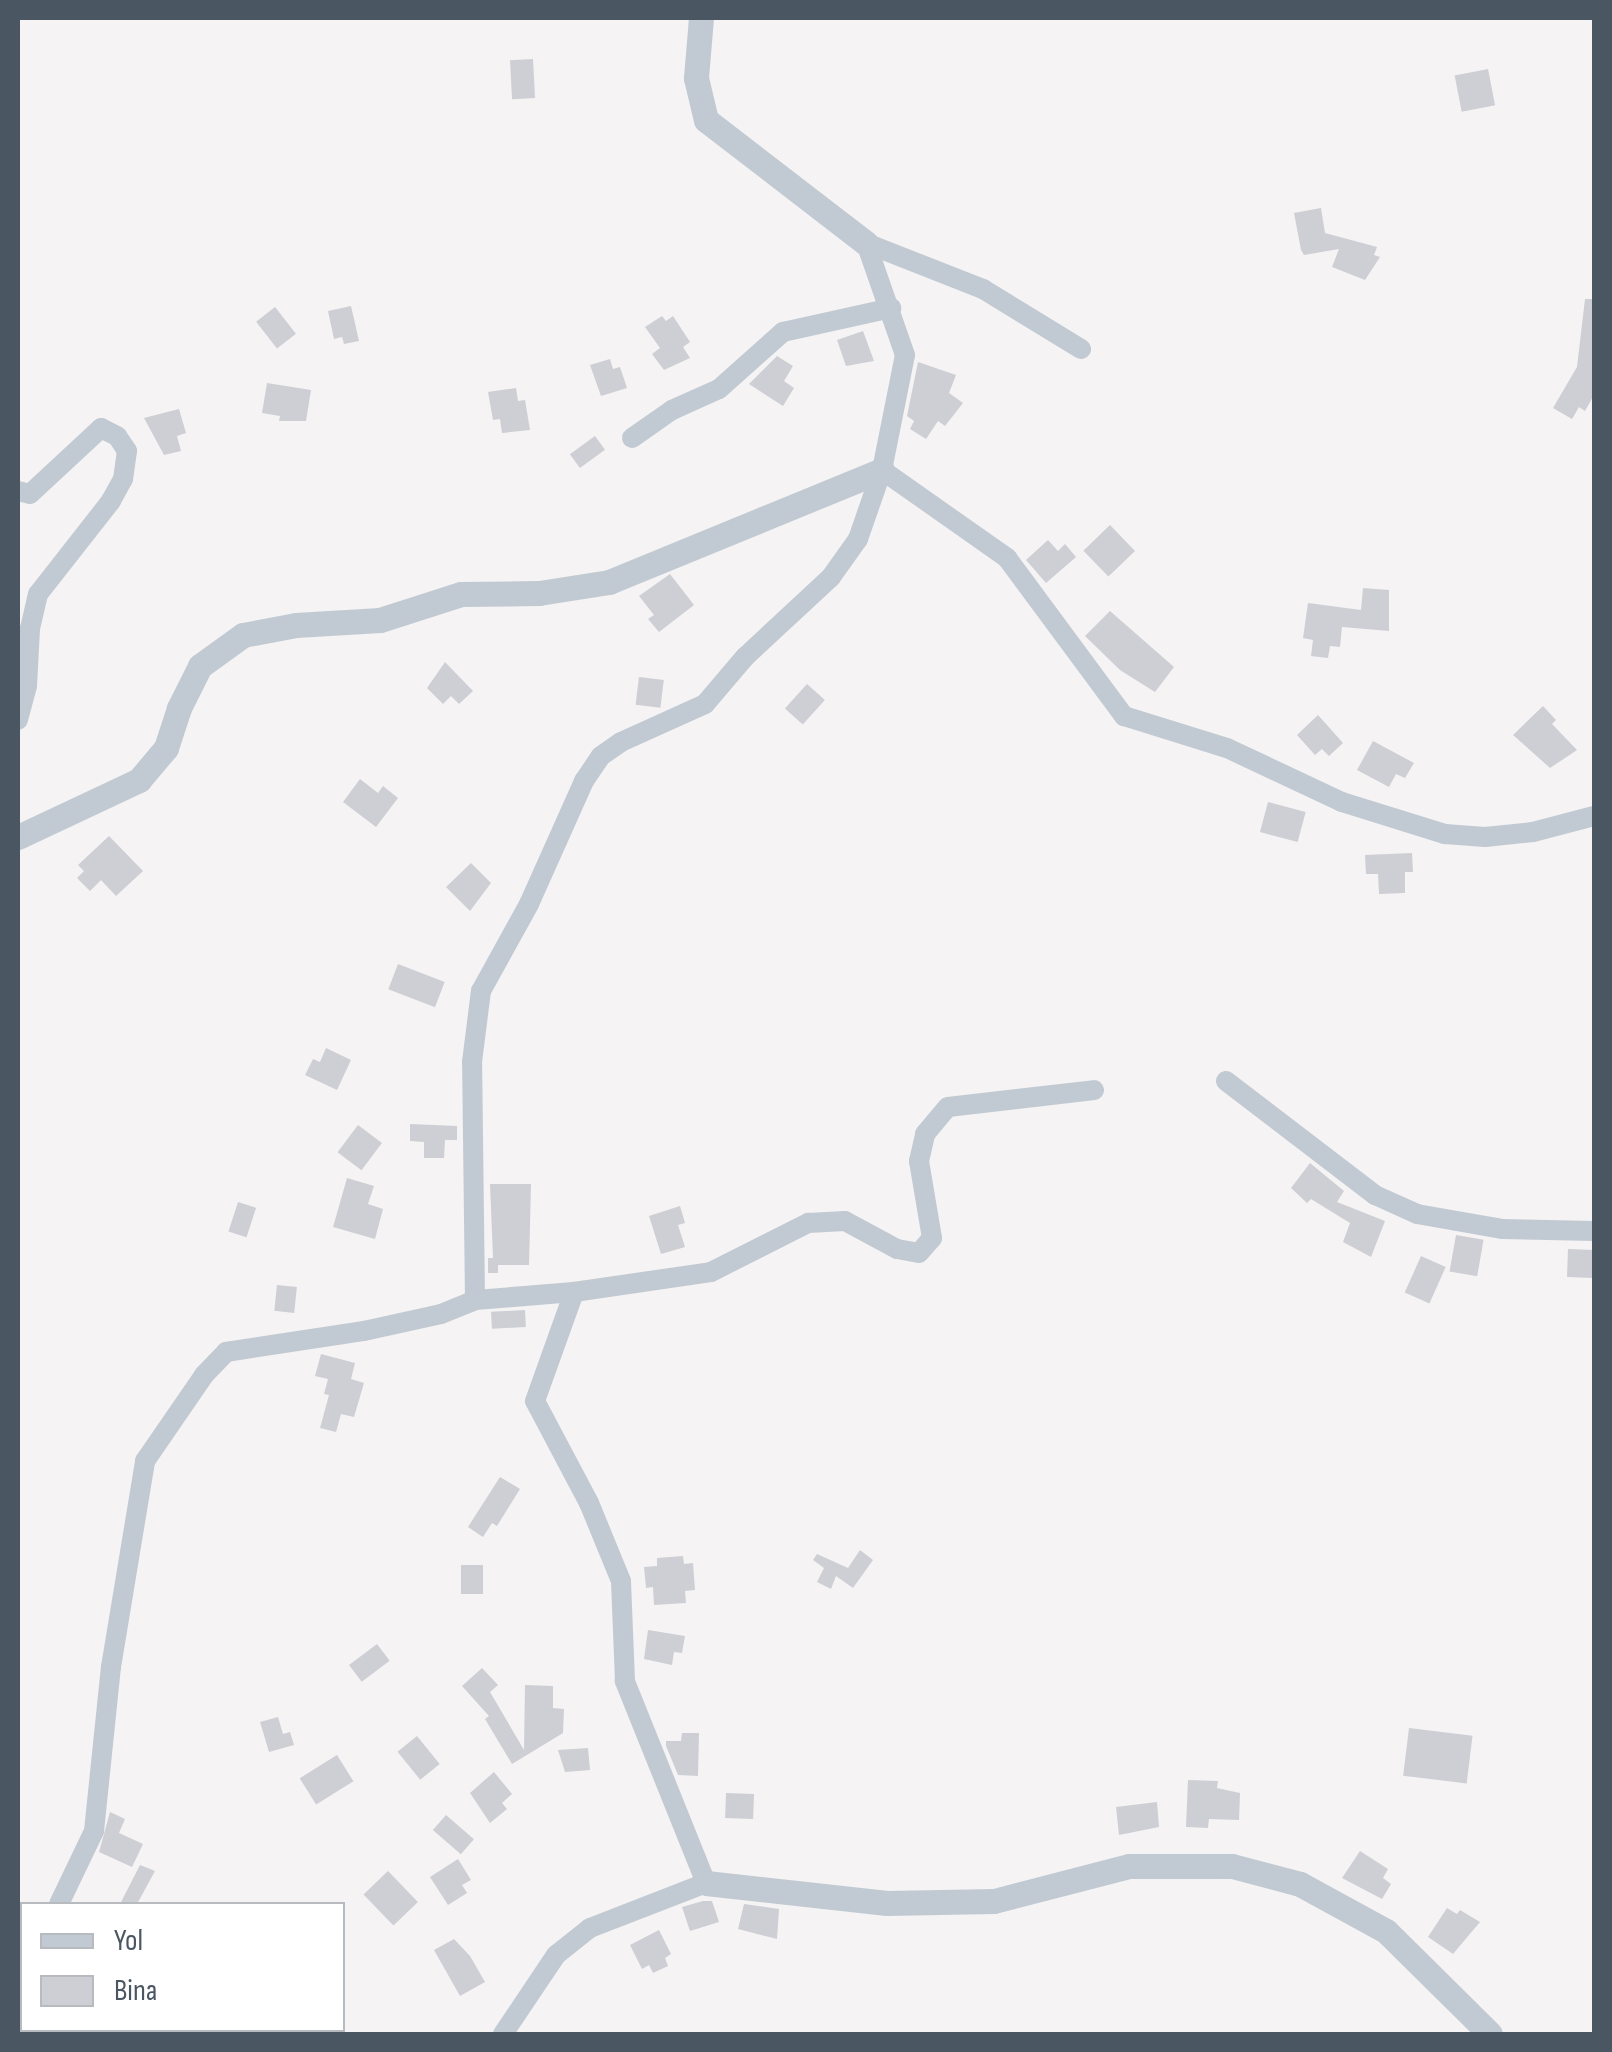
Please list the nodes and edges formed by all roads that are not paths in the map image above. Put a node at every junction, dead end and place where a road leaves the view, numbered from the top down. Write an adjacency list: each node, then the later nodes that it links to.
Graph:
1 (701, 18): 2 (street)
2 (866, 243): 3 (street); 4 (street)
3 (891, 308): 5 (street); 6 (street)
4 (1081, 348)
5 (632, 438)
6 (882, 470): 9 (street); 10 (street); 15 (street)
7 (18, 490): 8 (street)
8 (18, 720)
9 (1594, 816)
10 (18, 837)
11 (1226, 1081): 13 (street)
12 (1094, 1090): 14 (street)
13 (1594, 1232)
14 (574, 1292): 15 (street); 16 (street)
15 (475, 1300): 17 (street)
16 (706, 1883): 18 (street); 19 (street)
17 (60, 1902)
18 (503, 2034)
19 (1490, 2034)

